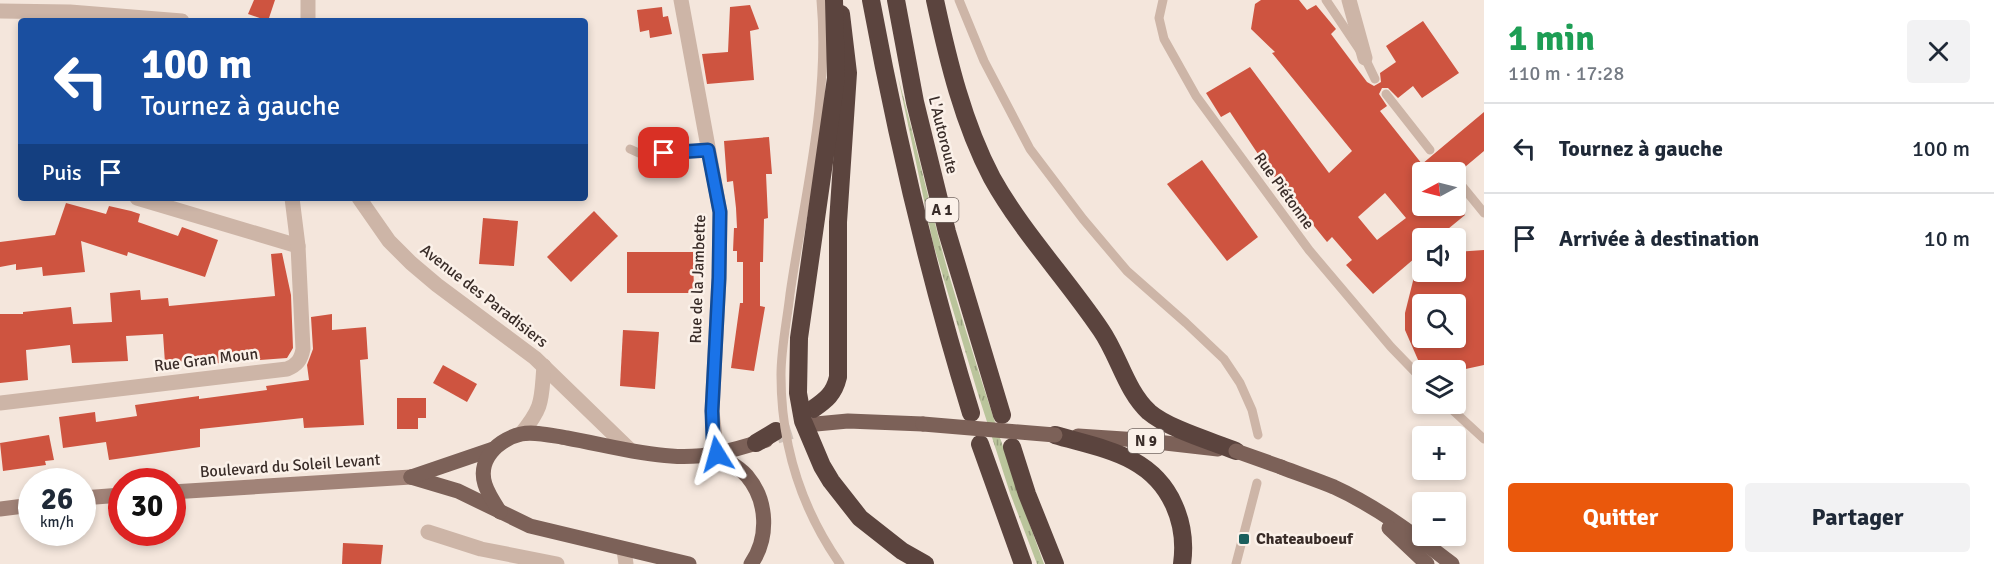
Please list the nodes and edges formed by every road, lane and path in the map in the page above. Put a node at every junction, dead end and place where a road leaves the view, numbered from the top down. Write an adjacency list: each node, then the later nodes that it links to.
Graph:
1 (308, 0): 15 (street)
2 (681, 0): 20 (street, Rue de la Jambette)
3 (821, 0): 59 (lane, bridge)
4 (834, 0): 60 (highway, bridge)
5 (839, 0): 33 (highway)
6 (871, 0): 31 (highway, A 1)
7 (896, 0): 34 (highway, L'Autoroute / A 1)
8 (935, 0): 45 (highway)
9 (959, 0): 38 (lane)
10 (1163, 0): 29 (lane, Rue Piétonne)
11 (1326, 0): 16 (lane)
12 (1349, 0): 16 (street)
13 (0, 11): 14 (street)
14 (145, 18)
15 (308, 18)
16 (1365, 58): 17 (lane)
17 (1376, 79)
18 (1386, 94): 21 (lane)
19 (630, 149): 20 (lane)
20 (708, 150): 46 (street, Rue de la Jambette)
21 (1430, 150)
22 (1466, 191): 26 (lane)
23 (147, 201): 27 (street)
24 (292, 201): 27 (street)
25 (361, 201): 28 (street, Avenue des Paradisiers)
26 (1484, 213)
27 (298, 246): 30 (street, Rue Gran Moun)
28 (544, 366): 35 (street, Avenue des Paradisiers); 44 (street, Avenue des Paradisiers)
29 (1412, 369)
30 (0, 403)
31 (971, 413)
32 (1457, 414): 39 (lane)
33 (814, 416): 37 (main road, bridge)
34 (1002, 416)
35 (521, 434): 43 (main road, Boulevard du Soleil Levant); 44 (main road)
36 (777, 434): 40 (highway)
37 (1055, 435): 45 (main road, N 9); 63 (highway)
38 (1258, 435)
39 (1484, 439)
40 (756, 443): 46 (main road)
41 (980, 444): 61 (highway)
42 (1012, 447): 62 (highway)
43 (493, 449): 47 (main road, Boulevard du Soleil Levant); 53 (main road)
44 (630, 450): 46 (main road)
45 (1236, 452): 50 (main road, N 9, bridge)
46 (717, 454): 58 (main road)
47 (411, 477): 49 (main road, Boulevard du Soleil Levant); 53 (main road, Boulevard du Soleil Levant)
48 (1257, 483): 64 (lane)
49 (186, 491)
50 (1366, 504): 65 (main road); 66 (main road, N 9)
51 (18, 506): 52 (main road)
52 (0, 509)
53 (500, 512): 55 (main road, Boulevard du Soleil Levant)
54 (428, 532): 56 (street)
55 (625, 557): 57 (main road, Boulevard du Soleil Levant)
56 (557, 564)
57 (688, 564)
58 (751, 564)
59 (840, 564)
60 (925, 564)
61 (1023, 564)
62 (1055, 564)
63 (1182, 564)
64 (1236, 564)
65 (1426, 564)
66 (1452, 564)

